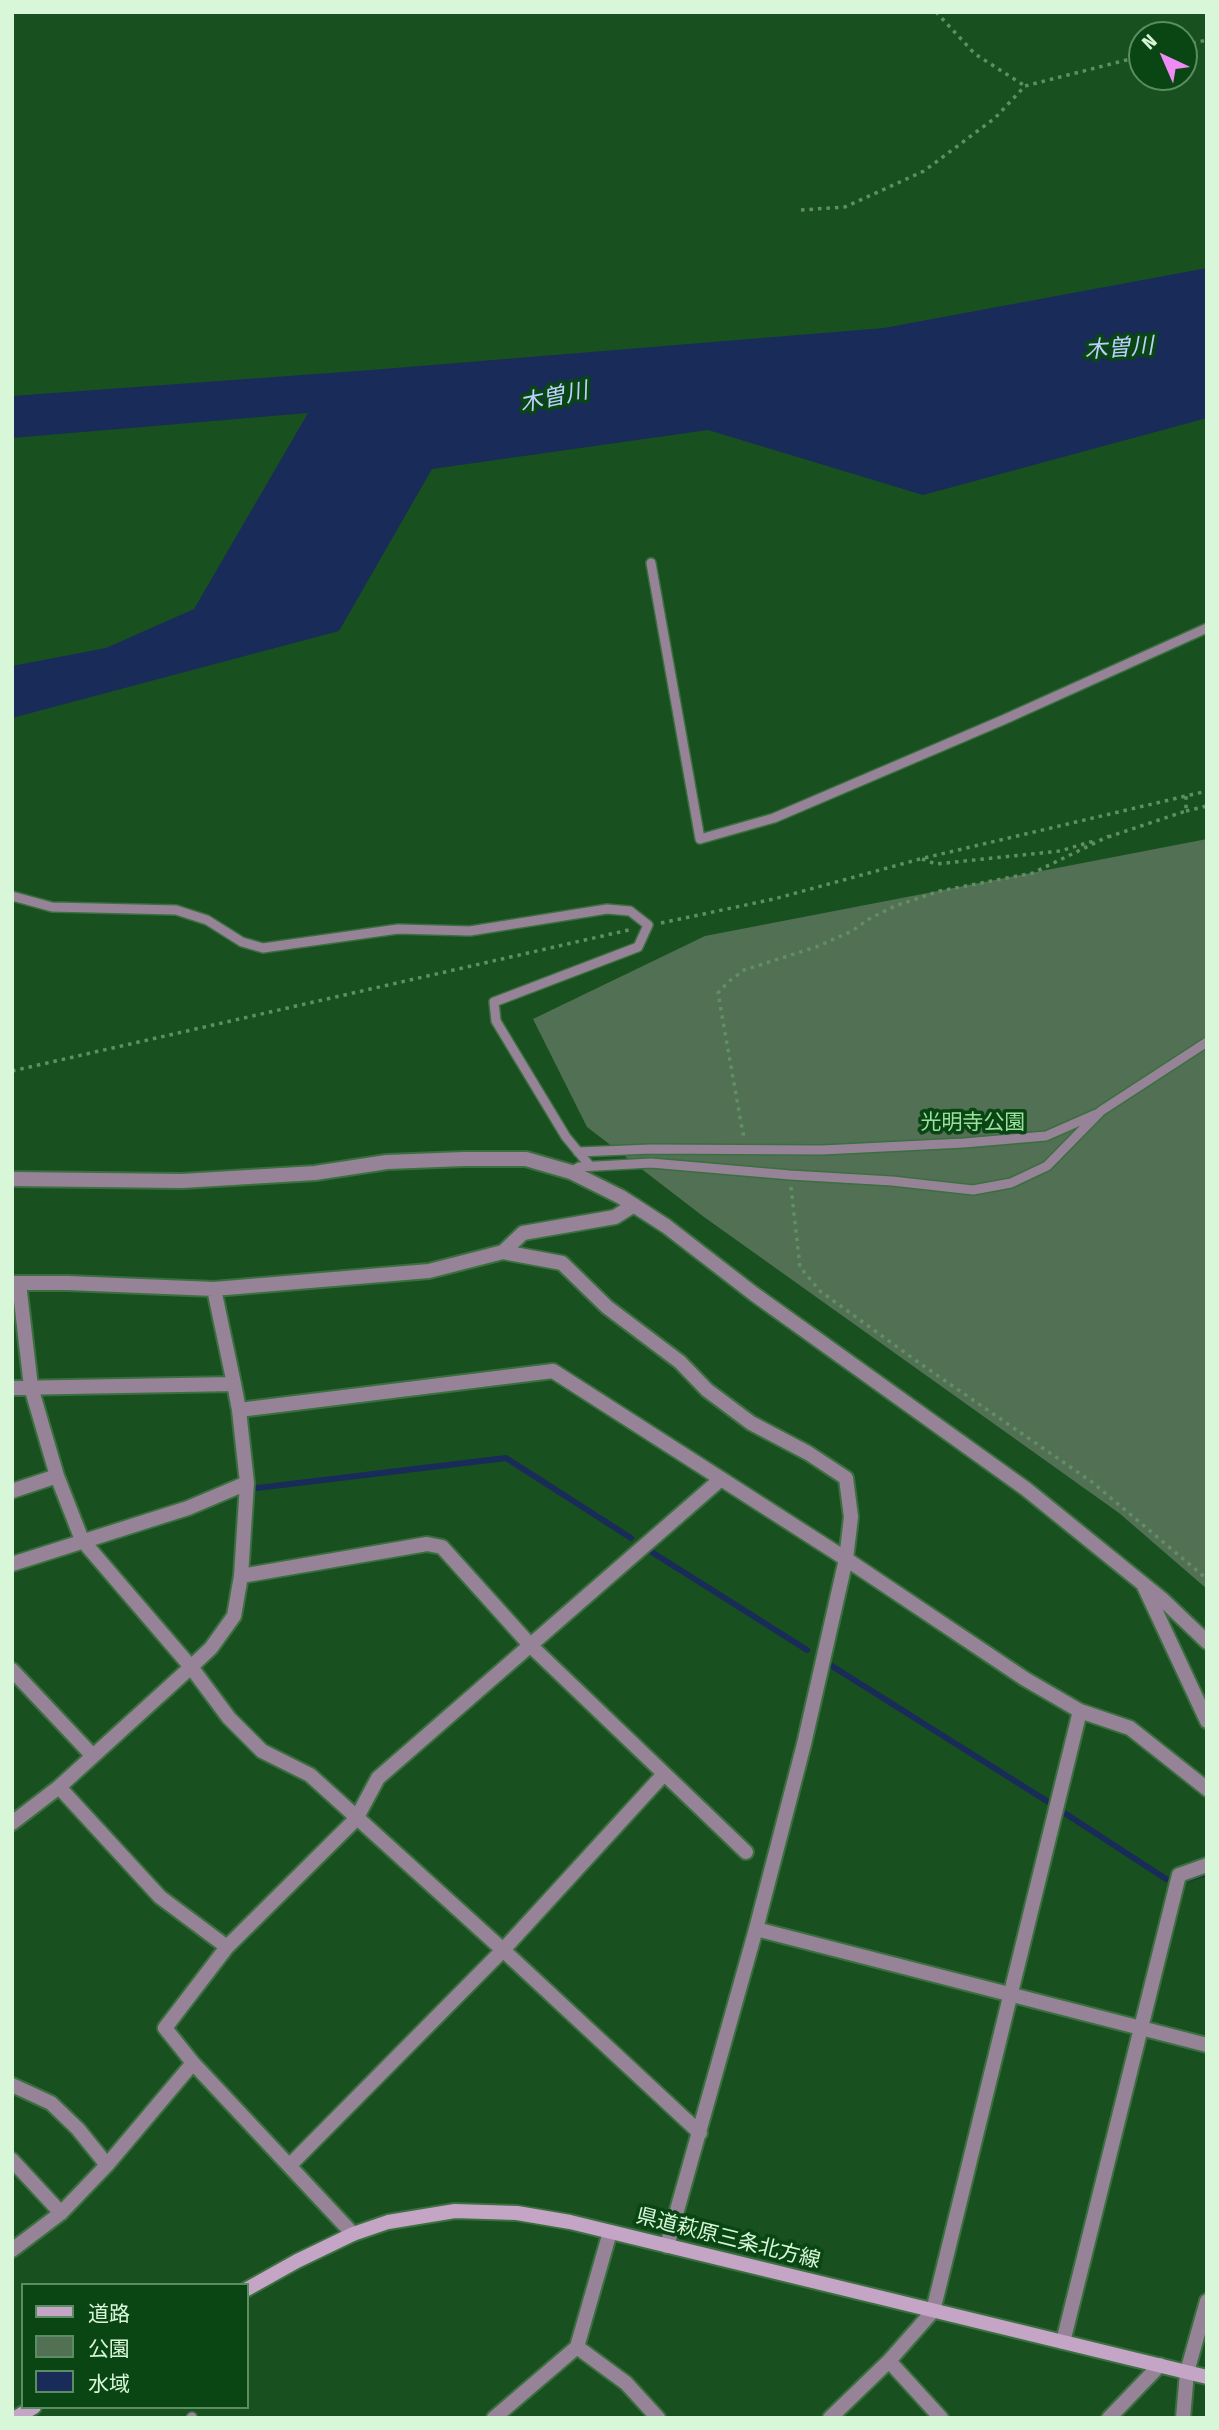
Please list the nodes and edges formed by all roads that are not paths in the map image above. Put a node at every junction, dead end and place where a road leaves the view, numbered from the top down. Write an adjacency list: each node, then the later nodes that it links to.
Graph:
1 (651, 563): 2 (lane)
2 (1207, 628)
3 (12, 896): 6 (lane)
4 (1207, 1042): 5 (lane)
5 (1101, 1111): 6 (lane); 7 (lane)
6 (578, 1152): 7 (lane)
7 (590, 1166): 8 (lane)
8 (571, 1172): 9 (street); 10 (street)
9 (12, 1179)
10 (634, 1205): 11 (street); 26 (street)
11 (503, 1252): 13 (street); 23 (street)
12 (16, 1283): 13 (street); 15 (street)
13 (214, 1289): 14 (street)
14 (234, 1384): 15 (street); 17 (street)
15 (31, 1387): 16 (street); 18 (street)
16 (12, 1388)
17 (239, 1409): 19 (street); 20 (street)
18 (57, 1476): 21 (street); 22 (street)
19 (721, 1479): 23 (street); 28 (street)
20 (247, 1483): 22 (street); 25 (street)
21 (12, 1491)
22 (82, 1540): 24 (street); 29 (street)
23 (846, 1559): 31 (street); 41 (street)
24 (12, 1564)
25 (241, 1576): 28 (street); 29 (street)
26 (1142, 1583): 27 (street); 32 (street)
27 (1207, 1642)
28 (531, 1646): 34 (street); 37 (street)
29 (191, 1667): 33 (street); 37 (street)
30 (12, 1670): 33 (street)
31 (1080, 1711): 36 (street); 44 (street)
32 (1207, 1721)
33 (92, 1755): 35 (street)
34 (664, 1774): 39 (street); 43 (street)
35 (59, 1787): 38 (street); 42 (street)
36 (1207, 1789)
37 (356, 1819): 42 (street); 43 (street)
38 (12, 1823)
39 (746, 1852)
40 (1207, 1865): 45 (street)
41 (756, 1929): 44 (street); 49 (street)
42 (227, 1947): 47 (street)
43 (503, 1950): 49 (street); 52 (street)
44 (1009, 1993): 45 (street); 60 (street)
45 (1142, 2028): 46 (street); 61 (street)
46 (1207, 2045)
47 (194, 2063): 51 (street); 52 (street)
48 (12, 2085): 51 (street)
49 (700, 2133): 56 (street)
50 (12, 2160): 53 (street)
51 (107, 2165): 53 (street)
52 (290, 2165): 55 (street)
53 (61, 2213): 57 (street)
54 (610, 2232): 55 (main road, 県道萩原三条北方線); 56 (main road, 県道萩原三条北方線); 62 (street)
55 (353, 2234): 58 (main road, 県道萩原三条北方線)
56 (667, 2246): 60 (main road, 県道萩原三条北方線)
57 (12, 2250)
58 (248, 2288)
59 (1207, 2301): 65 (street)
60 (933, 2311): 61 (main road, 県道萩原三条北方線); 63 (street)
61 (1063, 2342): 64 (main road, 県道萩原三条北方線)
62 (576, 2347): 69 (street); 70 (street)
63 (889, 2361): 71 (street); 72 (street)
64 (1160, 2365): 65 (main road, 県道萩原三条北方線); 73 (street)
65 (1187, 2372): 66 (main road, 県道萩原三条北方線); 74 (street)
66 (1207, 2377)
67 (31, 2409): 68 (main road)
68 (15, 2418)
69 (494, 2418)
70 (658, 2418)
71 (830, 2418)
72 (941, 2418)
73 (1109, 2418)
74 (1183, 2418)

